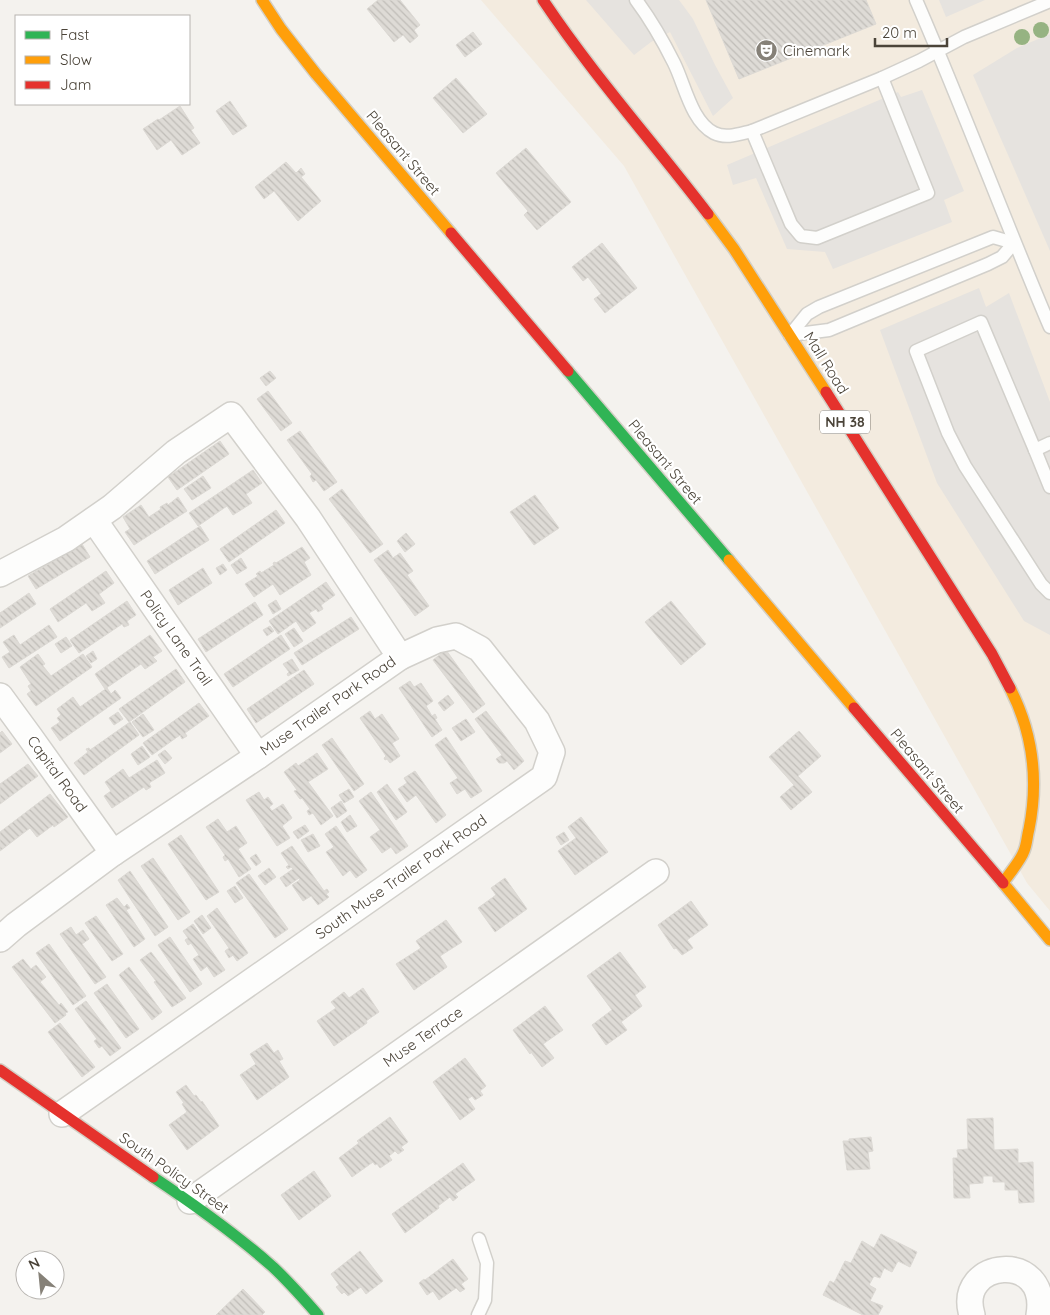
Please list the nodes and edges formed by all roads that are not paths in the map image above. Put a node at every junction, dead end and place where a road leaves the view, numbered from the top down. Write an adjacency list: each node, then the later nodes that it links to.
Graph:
1 (262, 0): 23 (main road, Pleasant Street)
2 (543, 0): 11 (main road, Mall Road / NH 38)
3 (636, 0): 8 (lane)
4 (916, 0): 6 (lane)
5 (1050, 1): 6 (lane)
6 (938, 50): 7 (lane); 9 (lane)
7 (882, 78): 8 (lane); 8 (lane)
8 (752, 131)
9 (1014, 243): 10 (lane); 11 (lane); 11 (lane)
10 (1050, 327)
11 (790, 335): 23 (main road, Mall Road / NH 38)
12 (1050, 443): 13 (lane)
13 (1035, 450): 14 (lane); 17 (lane)
14 (1050, 487)
15 (94, 520): 16 (street); 18 (street, Muse Trailer Park Road); 20 (street, Policy Lane Trail)
16 (0, 574)
17 (1050, 593)
18 (400, 657): 20 (street, Muse Trailer Park Road); 27 (street, South Muse Trailer Park Road)
19 (0, 696): 21 (street, Capital Road)
20 (258, 756): 21 (street, Muse Trailer Park Road)
21 (114, 853): 24 (street, Muse Trailer Park Road)
22 (656, 872): 28 (street, Muse Terrace)
23 (1003, 883): 25 (main road, Pleasant Street)
24 (0, 939)
25 (1050, 940)
26 (0, 1070): 27 (main road, South Policy Street)
27 (62, 1114): 28 (main road, South Policy Street)
28 (190, 1201): 30 (main road, South Policy Street)
29 (479, 1239): 31 (lane)
30 (318, 1315)
31 (478, 1315)
32 (972, 1315): 33 (street)
33 (1039, 1315)

